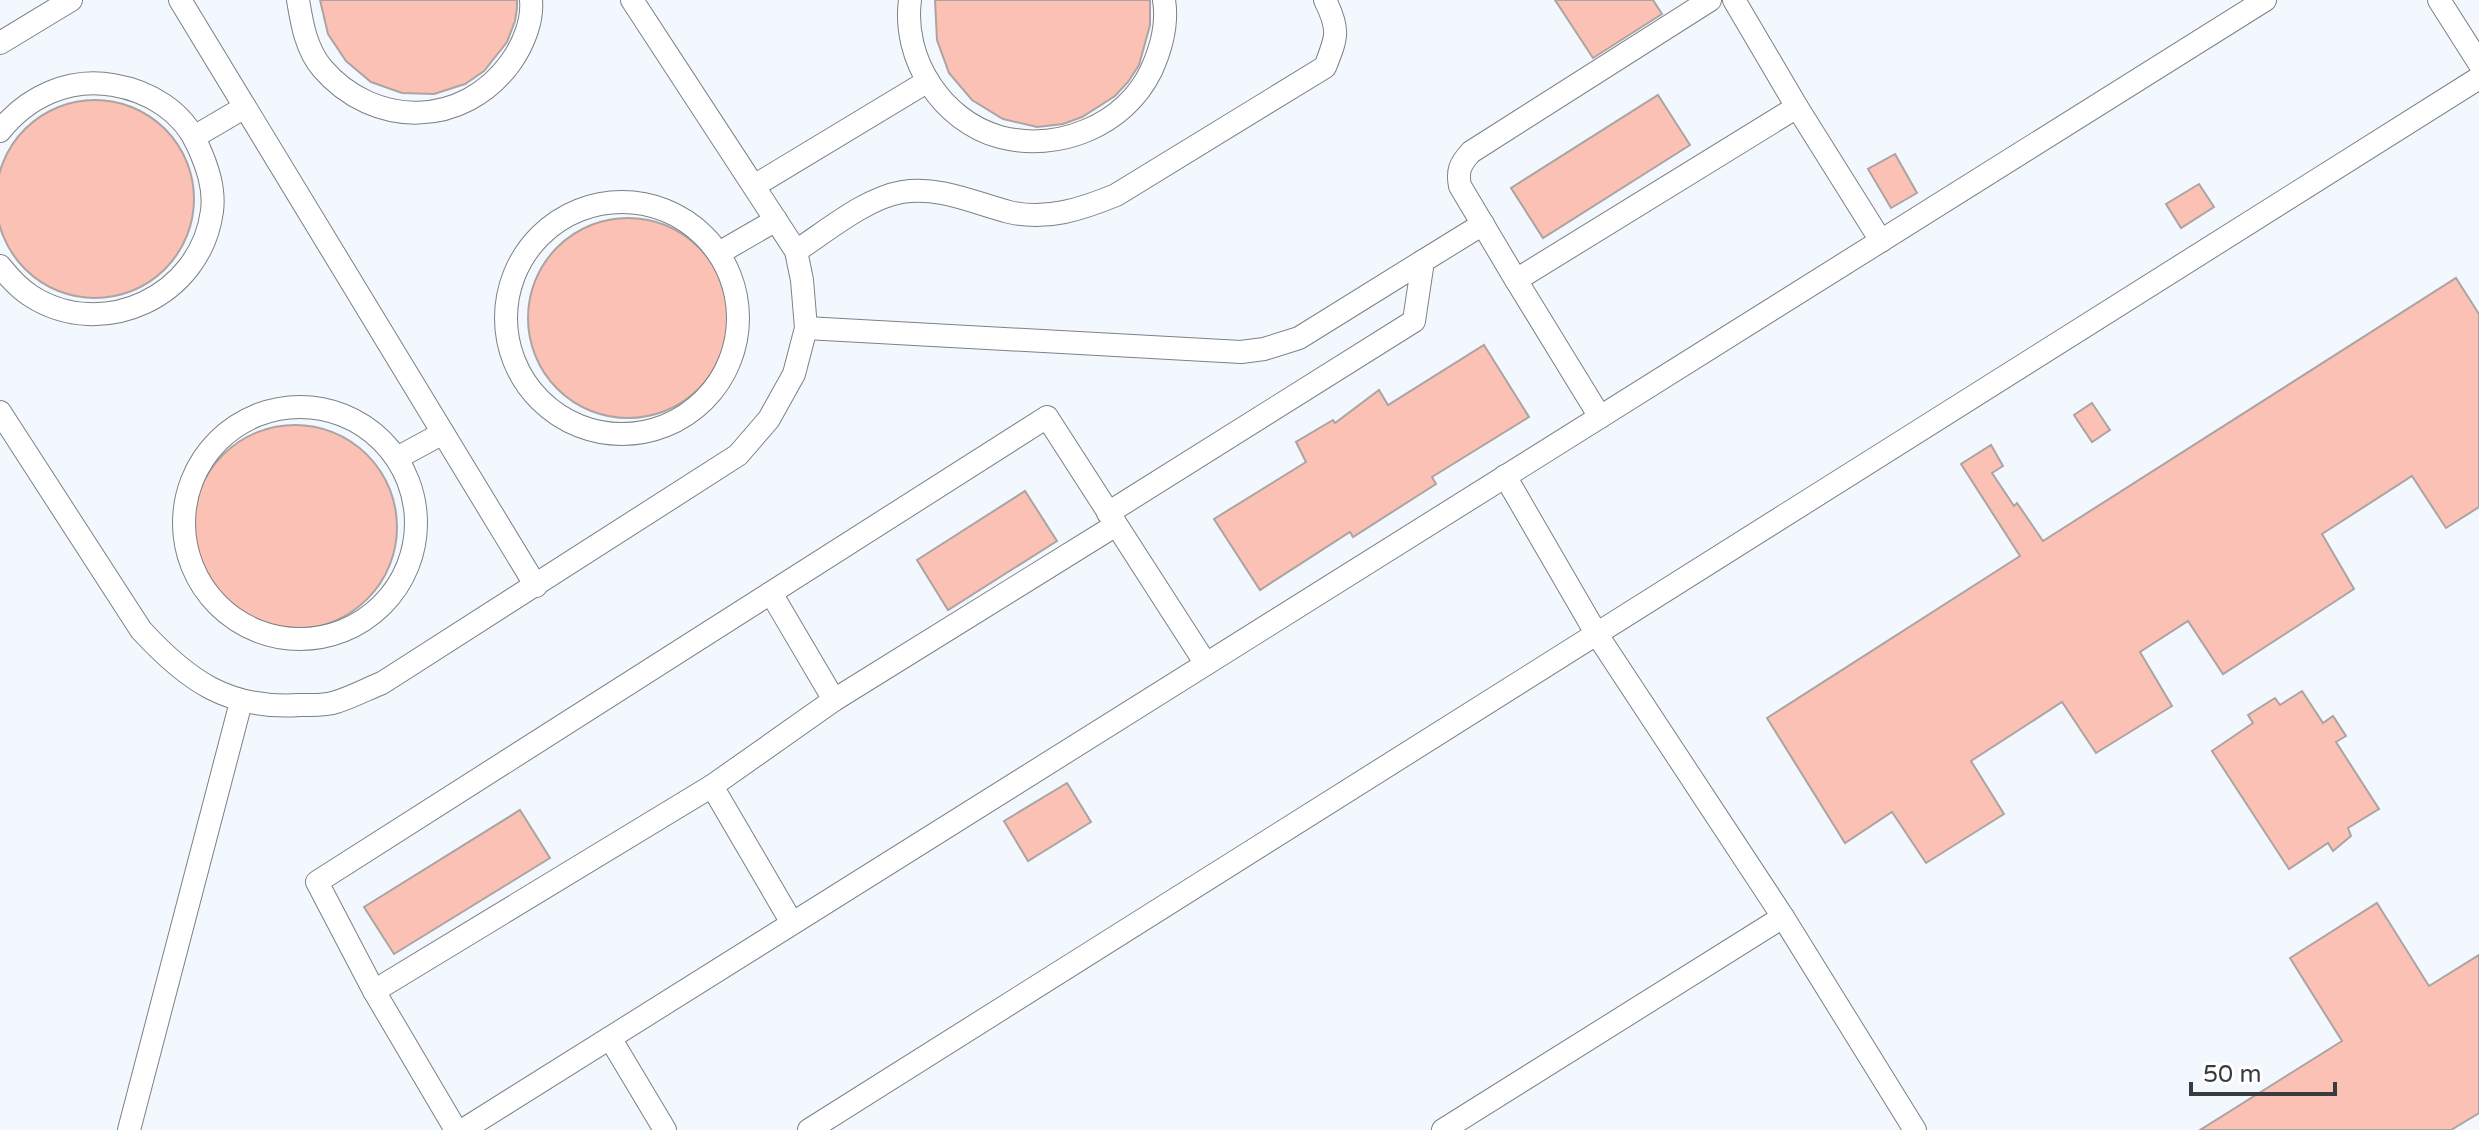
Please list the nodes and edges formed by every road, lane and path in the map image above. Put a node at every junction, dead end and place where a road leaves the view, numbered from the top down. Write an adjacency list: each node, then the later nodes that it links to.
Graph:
1 (71, 0): 13 (lane)
2 (180, 0): 17 (lane)
3 (298, 0): 4 (lane)
4 (531, 0)
5 (632, 0): 21 (lane)
6 (910, 0): 16 (lane)
7 (1164, 0): 16 (lane)
8 (1325, 0): 25 (lane)
9 (1710, 0): 23 (lane)
10 (1734, 0): 18 (lane)
11 (2265, 0): 24 (lane)
12 (2439, 0): 14 (lane)
13 (0, 43)
14 (2479, 63)
15 (2479, 78): 39 (lane)
16 (928, 81): 21 (lane)
17 (245, 107): 20 (lane); 33 (lane)
18 (1797, 107): 24 (lane); 29 (lane)
19 (0, 131): 20 (lane)
20 (194, 137): 28 (lane)
21 (754, 186): 22 (lane)
22 (776, 220): 25 (lane); 26 (lane)
23 (1483, 224): 27 (lane); 29 (lane)
24 (1881, 241): 32 (lane)
25 (796, 251): 30 (lane)
26 (719, 253): 26 (lane)
27 (1423, 261): 30 (lane); 36 (lane)
28 (0, 266)
29 (1516, 280): 32 (lane)
30 (806, 328): 37 (lane)
31 (0, 412): 42 (lane)
32 (1600, 417): 35 (lane)
33 (443, 433): 34 (lane); 37 (lane)
34 (397, 458): 34 (lane)
35 (1505, 476): 39 (lane); 40 (lane)
36 (1112, 519): 38 (lane); 40 (lane); 41 (lane)
37 (536, 586): 42 (lane)
38 (771, 593): 41 (lane); 46 (lane)
39 (1596, 633): 44 (lane); 52 (lane)
40 (1206, 664): 45 (lane)
41 (834, 700): 43 (lane)
42 (241, 702): 48 (lane)
43 (712, 786): 45 (lane); 46 (lane)
44 (1783, 917): 53 (lane); 54 (lane)
45 (792, 923): 47 (lane)
46 (374, 991): 49 (lane)
47 (610, 1038): 50 (lane); 51 (lane)
48 (129, 1130)
49 (456, 1130)
50 (463, 1130)
51 (665, 1130)
52 (809, 1130)
53 (1443, 1130)
54 (1915, 1130)

